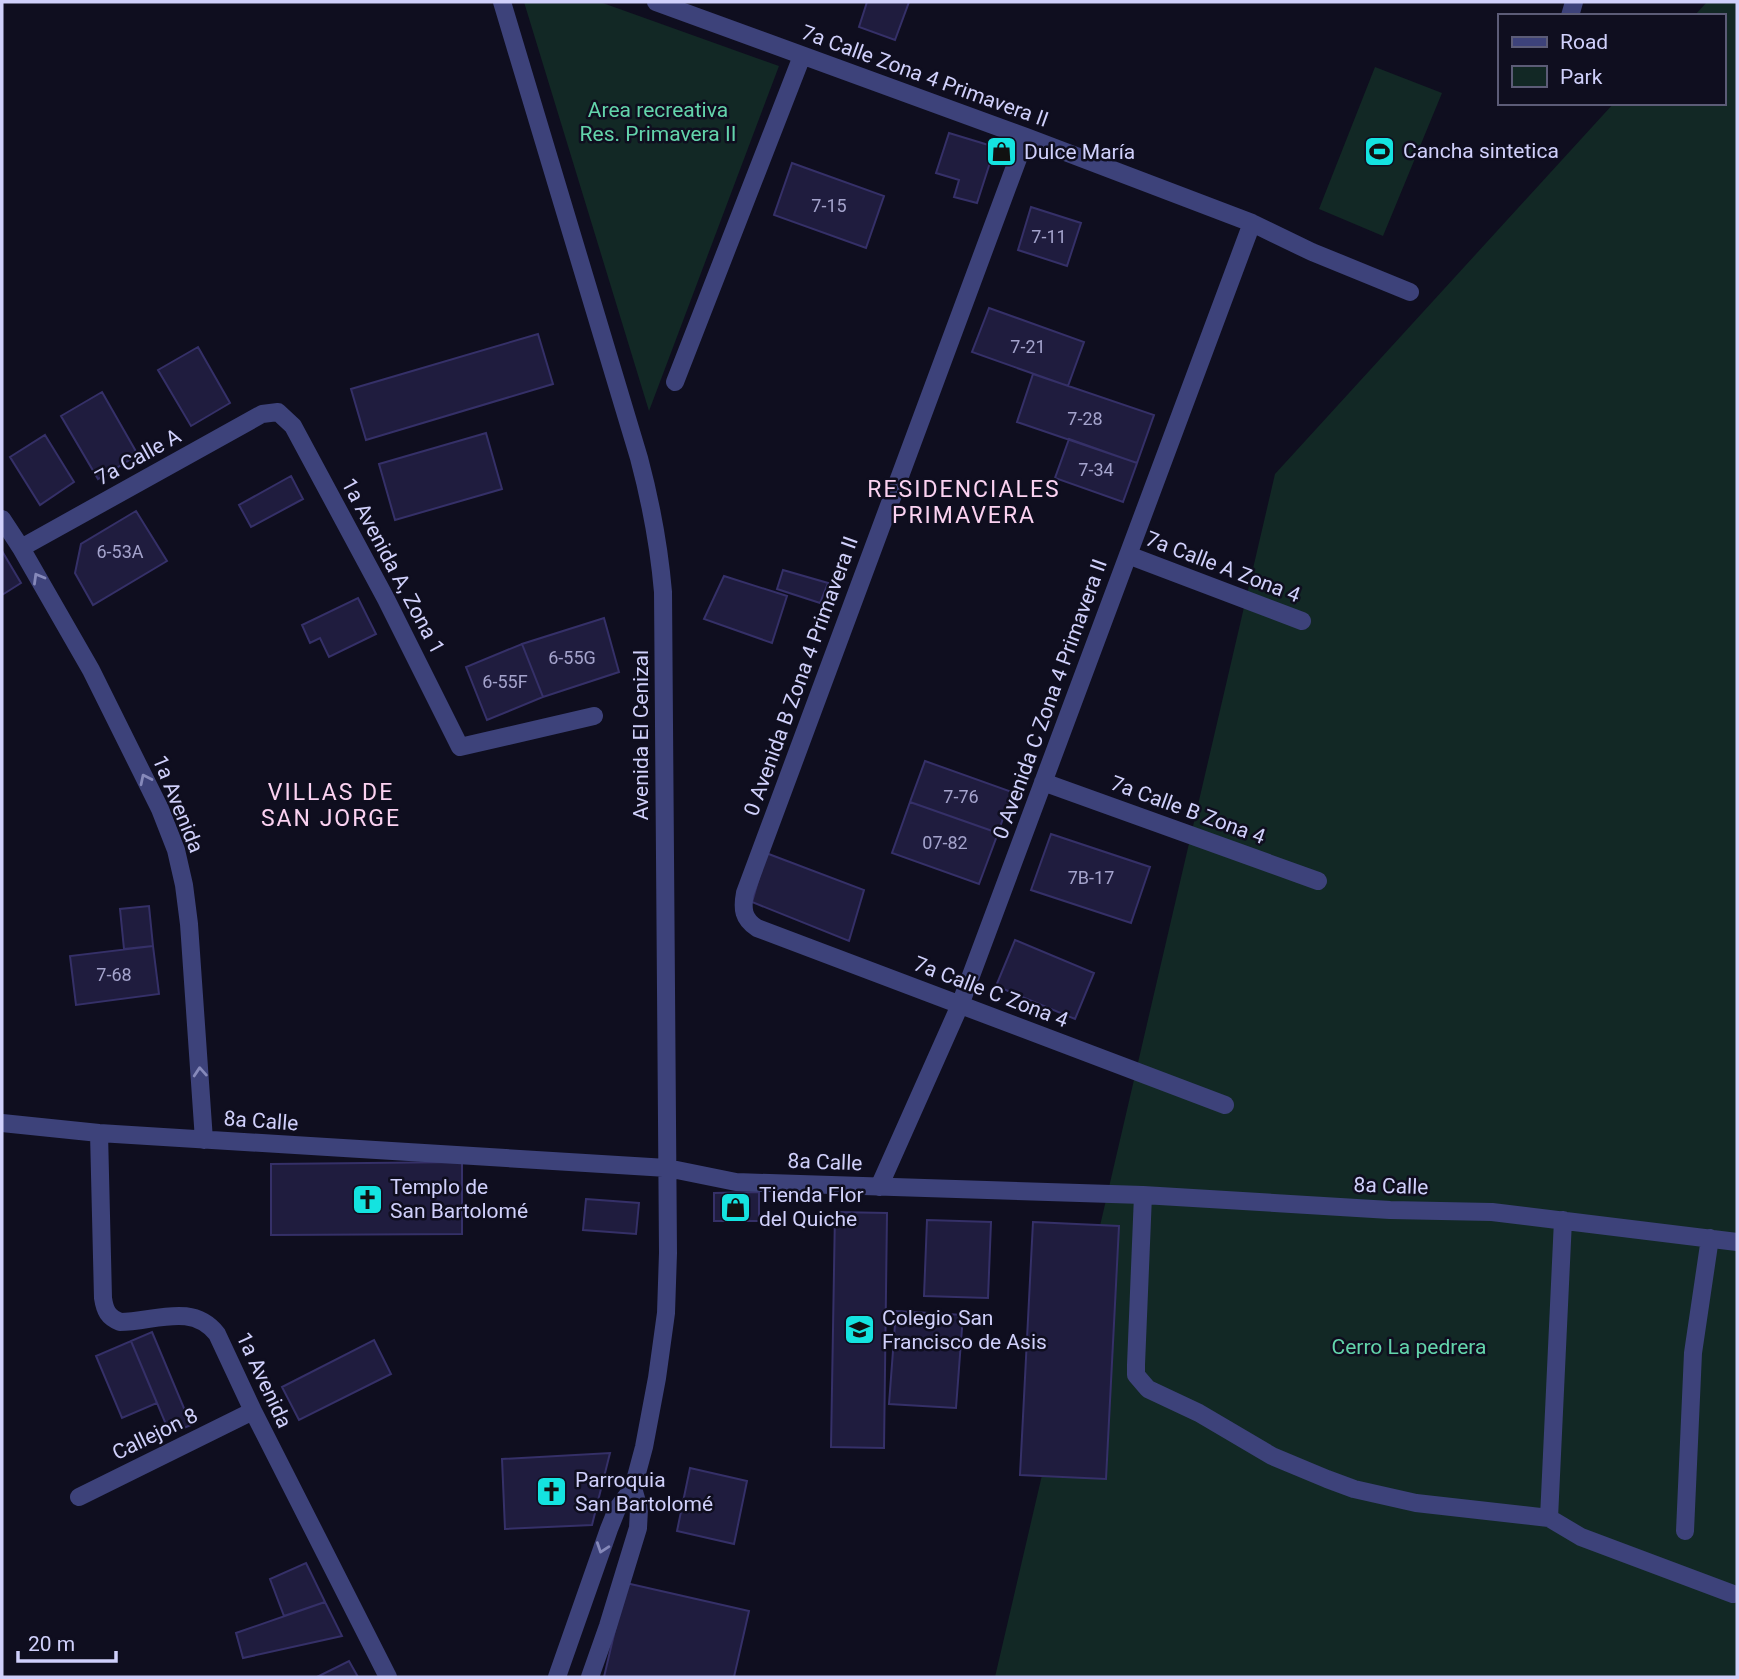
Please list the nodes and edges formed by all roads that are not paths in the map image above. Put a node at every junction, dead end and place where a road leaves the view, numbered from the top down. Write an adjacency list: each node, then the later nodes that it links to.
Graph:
1 (502, 2): 22 (street, Avenida El Cenizal)
2 (656, 2): 3 (street, 7a Calle Zona 4 Primavera II)
3 (802, 56): 4 (street, 7a Calle Zona 4 Primavera II); 7 (street)
4 (1026, 137): 5 (street, 7a Calle Zona 4 Primavera II); 16 (street, 0 Avenida B Zona 4 Primavera II)
5 (1252, 223): 6 (street, 7a Calle Zona 4 Primavera II); 11 (street, 0 Avenida C Zona 4 Primavera II)
6 (1410, 292)
7 (675, 382)
8 (278, 412): 10 (street, 7a Calle A); 13 (street, 1a Avenida A, Zona 1)
9 (2, 519): 10 (street, 1a Avenida)
10 (21, 548): 21 (street, 1a Avenida, one-way to 10)
11 (1128, 555): 12 (street, 7a Calle A Zona 4); 14 (street, 0 Avenida C Zona 4 Primavera II)
12 (1302, 621)
13 (594, 716)
14 (1043, 782): 15 (street, 7a Calle B Zona 4); 17 (street, 0 Avenida C Zona 4 Primavera II)
15 (1318, 881)
16 (745, 917): 17 (street, 7a Calle C Zona 4)
17 (960, 1005): 18 (street, 7a Calle C Zona 4); 23 (street, 0 Avenida C Zona 4 Primavera II)
18 (1225, 1105)
19 (2, 1123): 20 (street, 8a Calle)
20 (100, 1133): 21 (street, 8a Calle); 28 (street, 1a Avenida)
21 (204, 1140): 22 (street, 8a Calle)
22 (667, 1168): 23 (street, 8a Calle); 29 (street, Avenida El Cenizal)
23 (879, 1187): 24 (street, 8a Calle)
24 (1143, 1195): 25 (street, 8a Calle); 31 (street)
25 (1563, 1220): 26 (street, 8a Calle); 31 (street)
26 (1710, 1238): 27 (street, 8a Calle); 32 (street)
27 (1737, 1242)
28 (253, 1411): 30 (street, Callejon 8); 34 (street, 1a Avenida)
29 (633, 1488): 35 (street, Avenida El Cenizal, one-way to 35); 36 (street, Avenida El Cenizal)
30 (79, 1497)
31 (1549, 1518): 33 (street)
32 (1685, 1531)
33 (1733, 1594)
34 (388, 1677)
35 (557, 1677)
36 (590, 1677)

